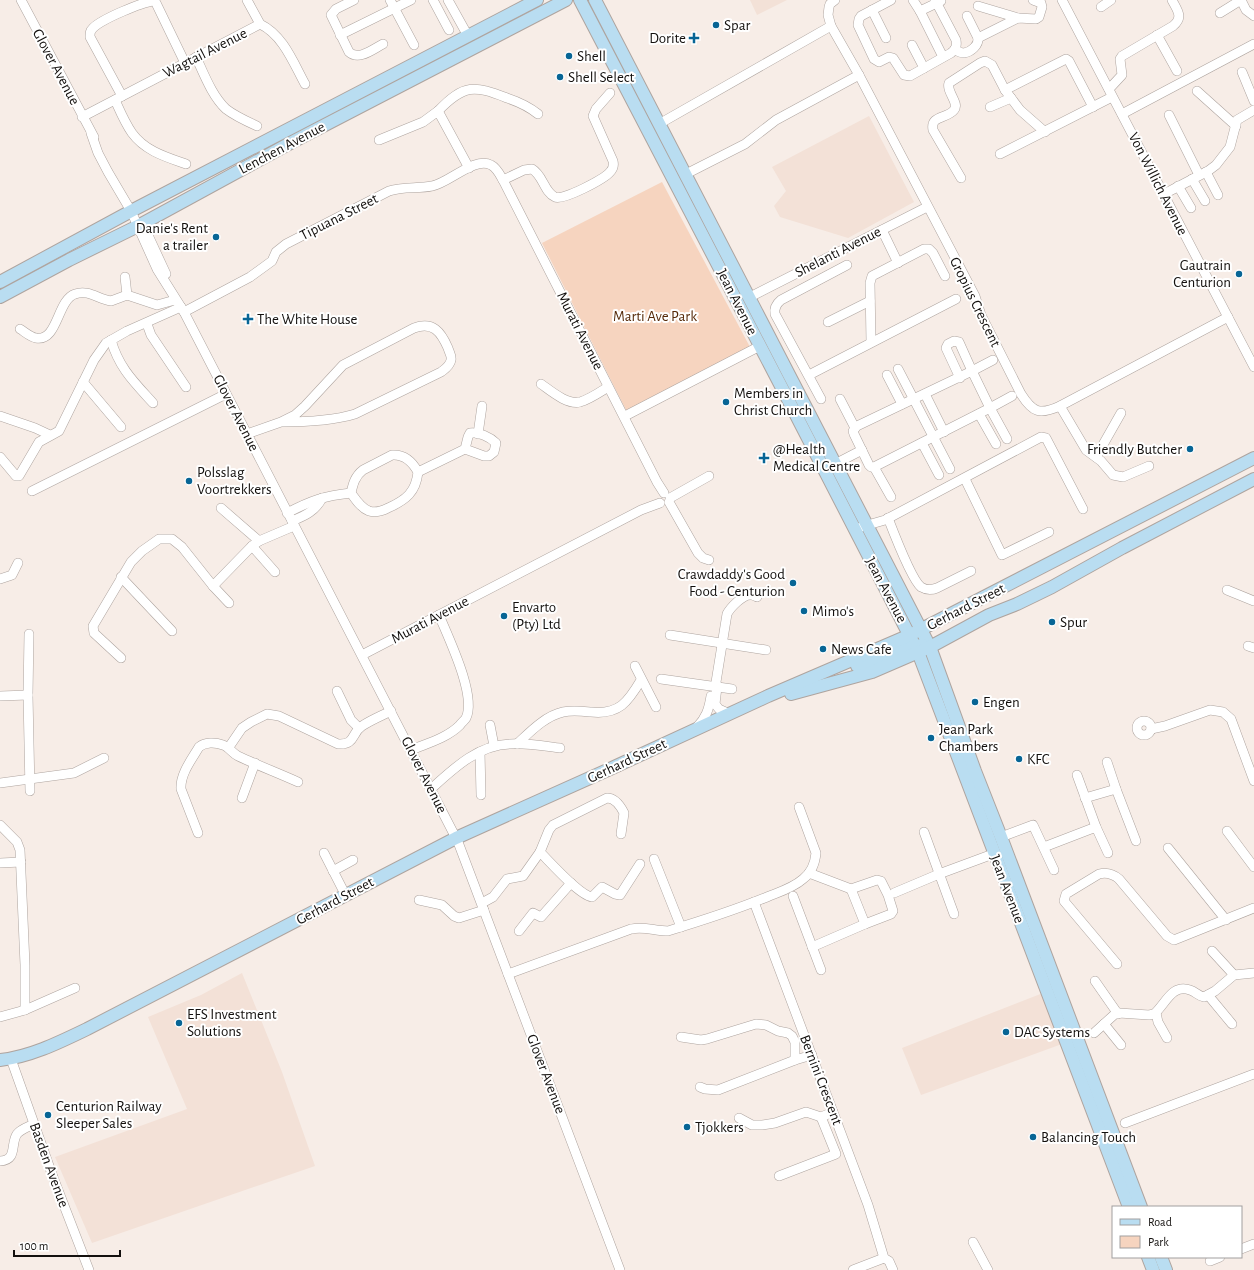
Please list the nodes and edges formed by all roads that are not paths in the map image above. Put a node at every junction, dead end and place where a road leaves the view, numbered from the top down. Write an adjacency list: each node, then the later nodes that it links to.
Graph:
1 (21, 0): 66 (street, Glover Avenue)
2 (246, 0): 29 (street)
3 (354, 0): 33 (street)
4 (411, 0): 20 (street)
5 (433, 0): 31 (street)
6 (538, 0): 34 (main road, Lenchen Avenue)
7 (566, 0): 86 (main road, Lenchen Avenue)
8 (580, 0): 62 (main road, Jean Avenue)
9 (595, 0): 50 (main road, Jean Avenue)
10 (835, 0): 30 (street, Gropius Crescent)
11 (891, 0): 23 (street)
12 (913, 0): 24 (street)
13 (1033, 0): 28 (street)
14 (1062, 0): 53 (street, Von Willich Avenue)
15 (1111, 0): 22 (street)
16 (1172, 0): 32 (street)
17 (1241, 0): 25 (street); 27 (street)
18 (451, 1): 34 (street)
19 (938, 1): 24 (street); 41 (street)
20 (392, 4): 33 (street); 39 (street)
21 (978, 6): 28 (street)
22 (1101, 7)
23 (872, 10): 35 (street); 45 (street)
24 (920, 11): 43 (street)
25 (1220, 13)
26 (967, 16): 36 (street)
27 (1254, 16)
28 (1018, 18): 36 (street)
29 (260, 24): 42 (street, Wagtail Avenue); 49 (street, Wagtail Avenue)
30 (831, 26): 48 (street, Gropius Crescent); 67 (street)
31 (449, 30)
32 (1157, 34): 46 (street); 53 (street)
33 (340, 35): 37 (street)
34 (468, 36): 85 (main road, Lenchen Avenue)
35 (886, 38)
36 (978, 38): 41 (street)
37 (383, 44)
38 (1254, 44): 64 (street)
39 (414, 45)
40 (912, 45): 45 (street)
41 (955, 49): 43 (street)
42 (196, 57): 44 (street, Wagtail Avenue); 68 (street)
43 (943, 57): 45 (street)
44 (185, 63): 55 (street, Wagtail Avenue); 55 (street)
45 (924, 68)
46 (1177, 71)
47 (1242, 72): 57 (street)
48 (858, 75): 75 (street); 83 (street, Gropius Crescent)
49 (304, 84)
50 (638, 85): 62 (main road); 67 (main road, Jean Avenue)
51 (1005, 90): 56 (street); 59 (street); 77 (street)
52 (1197, 91): 69 (street)
53 (1110, 93): 59 (street); 64 (street, Von Willich Avenue)
54 (610, 94): 78 (street)
55 (119, 98): 66 (street, Wagtail Avenue); 73 (street)
56 (1011, 98): 58 (street); 70 (street)
57 (1254, 101)
58 (990, 107)
59 (1093, 107): 70 (street)
60 (1254, 110): 69 (street)
61 (438, 111): 63 (street); 71 (street); 74 (street)
62 (638, 111): 105 (main road, Jean Avenue)
63 (538, 114)
64 (1122, 114): 80 (street, Von Willich Avenue)
65 (1168, 115): 76 (street)
66 (82, 117): 85 (street, Glover Avenue)
67 (659, 124): 75 (main road, Jean Avenue)
68 (257, 126)
69 (1236, 126): 76 (street)
70 (1045, 132): 72 (street)
71 (378, 140)
72 (1000, 154)
73 (186, 164)
74 (469, 168): 78 (street, Tipuana Street); 98 (street, Tipuana Street)
75 (686, 174): 95 (main road, Jean Avenue)
76 (1199, 175): 79 (street); 81 (street); 82 (street)
77 (961, 178)
78 (503, 180): 116 (street, Murati Avenue)
79 (1178, 186): 80 (street); 84 (street)
80 (1164, 194): 99 (street, Von Willich Avenue)
81 (1218, 195)
82 (1205, 201)
83 (927, 207): 87 (street, Shelanti Avenue); 126 (street, Gropius Crescent)
84 (1191, 208)
85 (133, 210): 86 (street, Glover Avenue); 92 (main road, Lenchen Avenue)
86 (140, 225): 93 (main road, Lenchen Avenue); 98 (street, Glover Avenue)
87 (882, 230): 88 (street); 95 (street, Shelanti Avenue)
88 (898, 263): 90 (street); 97 (street)
89 (846, 266): 110 (street)
90 (945, 276)
91 (124, 277): 94 (street)
92 (1, 280): 93 (street)
93 (4, 295)
94 (127, 295): 98 (street); 102 (street)
95 (750, 297): 148 (main road, Jean Avenue)
96 (956, 299): 104 (street)
97 (870, 301): 100 (street); 104 (street)
98 (179, 305): 101 (street); 117 (street, Glover Avenue)
99 (1228, 317): 107 (street, Von Willich Avenue); 126 (street, Gropius Crescent)
100 (828, 322)
101 (146, 324): 103 (street); 115 (street)
102 (20, 329)
103 (111, 340): 113 (street); 123 (street)
104 (871, 342): 110 (street)
105 (760, 346): 131 (street); 166 (main road, Jean Avenue)
106 (993, 360): 109 (street)
107 (1254, 367)
108 (898, 369): 122 (street)
109 (972, 371): 112 (street); 112 (street); 127 (street)
110 (808, 375): 120 (street)
111 (887, 375): 124 (street)
112 (960, 378): 118 (street)
113 (83, 382): 133 (street); 138 (street)
114 (541, 384): 116 (street)
115 (186, 387)
116 (608, 387): 131 (street, Murati Avenue)
117 (226, 394): 136 (street, Glover Avenue); 157 (street)
118 (925, 394): 122 (street); 135 (street)
119 (1012, 396): 127 (street)
120 (821, 399)
121 (840, 399): 134 (street)
122 (914, 399): 124 (street); 139 (street)
123 (153, 403)
124 (902, 404): 134 (street)
125 (482, 406): 137 (street)
126 (1060, 406): 146 (street)
127 (990, 408): 129 (street); 140 (street)
128 (1120, 413): 146 (street)
129 (979, 414): 135 (street); 142 (street)
130 (0, 416): 138 (street)
131 (624, 416): 160 (street, Murati Avenue)
132 (282, 422): 132 (street); 136 (street)
133 (121, 427)
134 (855, 428): 144 (street)
135 (944, 432): 139 (street)
136 (247, 434): 164 (street, Glover Avenue)
137 (478, 434): 143 (street); 143 (street)
138 (50, 435): 145 (street)
139 (933, 437): 141 (street); 151 (street)
140 (1007, 439)
141 (922, 443): 150 (street); 153 (street)
142 (996, 444)
143 (465, 449): 152 (street)
144 (862, 450): 148 (street); 150 (street)
145 (0, 457)
146 (1096, 457): 149 (street)
147 (1254, 458): 181 (main road, Gerhard Street)
148 (836, 464): 165 (main road, Jean Avenue)
149 (1149, 466)
150 (874, 467): 159 (street)
151 (950, 469)
152 (418, 472): 158 (street); 158 (street)
153 (939, 475)
154 (709, 476): 160 (street)
155 (965, 479): 162 (street); 163 (street); 167 (street)
156 (1254, 479): 187 (main road, Gerhard Street)
157 (32, 491)
158 (352, 493): 164 (street)
159 (891, 497)
160 (666, 500): 169 (street); 180 (street, Murati Avenue)
161 (221, 508): 168 (street)
162 (1083, 509)
163 (888, 518): 165 (street); 171 (street)
164 (291, 520): 168 (street); 189 (street, Glover Avenue)
165 (867, 525): 166 (street); 181 (main road, Jean Avenue)
166 (854, 530): 186 (main road, Jean Avenue)
167 (1049, 532)
168 (255, 544): 172 (street); 175 (street)
169 (709, 560)
170 (18, 563): 174 (street)
171 (971, 571)
172 (276, 572)
173 (121, 577): 175 (street); 182 (street); 190 (street)
174 (0, 579)
175 (213, 586): 179 (street)
176 (1227, 590): 178 (street)
177 (757, 597): 185 (street)
178 (1254, 601)
179 (229, 603)
180 (439, 615): 189 (street, Murati Avenue); 211 (street)
181 (921, 630): 186 (main road, Gerhard Street); 187 (main road, Jean Avenue)
182 (172, 631)
183 (29, 634): 197 (street)
184 (670, 635): 185 (street)
185 (722, 644): 188 (street); 194 (street)
186 (914, 644): 187 (main road, Gerhard Street); 202 (main road, Gerhard Street); 237 (main road, Gerhard Street); 243 (main road, Jean Avenue)
187 (930, 647): 220 (main road, Jean Avenue)
188 (766, 650)
189 (362, 655): 201 (street, Glover Avenue)
190 (121, 658)
191 (635, 666): 193 (street)
192 (661, 678): 194 (street)
193 (641, 680): 200 (street); 207 (street)
194 (715, 685): 195 (street); 199 (street)
195 (732, 689)
196 (337, 691): 204 (street)
197 (28, 695): 198 (street); 217 (street)
198 (0, 696)
199 (712, 705): 202 (street); 206 (street)
200 (656, 707)
201 (391, 711): 204 (street); 211 (street, Glover Avenue)
202 (730, 714): 206 (main road, Gerhard Street)
203 (490, 725): 208 (street)
204 (359, 728): 209 (street)
205 (1151, 729): 218 (street)
206 (693, 730): 237 (main road, Gerhard Street)
207 (517, 744): 208 (street); 210 (street)
208 (494, 746): 212 (street)
209 (229, 747): 215 (street); 233 (street)
210 (560, 748)
211 (411, 750): 222 (street, Glover Avenue)
212 (480, 752): 222 (street); 225 (street)
213 (104, 758): 217 (street)
214 (1107, 762): 223 (street)
215 (255, 763): 219 (street); 226 (street)
216 (1077, 775): 227 (street)
217 (30, 778): 221 (street); 224 (street)
218 (1254, 781)
219 (298, 782)
220 (980, 782): 235 (main road, Jean Avenue); 253 (main road)
221 (0, 783)
222 (431, 789): 237 (street, Glover Avenue)
223 (1116, 789): 227 (street); 236 (street)
224 (30, 791)
225 (481, 795)
226 (242, 798)
227 (1085, 798): 230 (street)
228 (799, 807): 252 (street)
229 (0, 825): 247 (street)
230 (1096, 827): 238 (street); 242 (street)
231 (1227, 831): 249 (street)
232 (924, 832): 254 (street)
233 (198, 833)
234 (621, 834): 240 (street)
235 (1001, 837): 238 (street); 301 (main road, Jean Avenue)
236 (1136, 841)
237 (458, 842): 258 (main road, Gerhard Street); 262 (street, Glover Avenue); 291 (main road, Gerhard Street)
238 (1044, 847): 250 (street)
239 (1168, 848): 265 (street)
240 (540, 852): 255 (street); 262 (street)
241 (324, 853): 251 (street)
242 (1108, 853)
243 (994, 854): 253 (main road, Jean Avenue); 254 (street)
244 (654, 859): 267 (street)
245 (353, 860): 251 (street)
246 (0, 862): 247 (street)
247 (21, 862): 279 (street)
248 (640, 864): 255 (street)
249 (1254, 867)
250 (1054, 870)
251 (333, 871): 258 (street)
252 (809, 873): 256 (street); 261 (street)
253 (1001, 873): 302 (main road, Jean Avenue)
254 (939, 874): 257 (street); 264 (street)
255 (571, 883): 268 (street)
256 (851, 889): 266 (street); 266 (street)
257 (894, 893)
258 (346, 896): 291 (main road, Gerhard Street)
259 (793, 896): 269 (street)
260 (419, 900): 262 (street)
261 (754, 902): 267 (street); 289 (street, Bernini Crescent)
262 (483, 907): 274 (street, Glover Avenue)
263 (1254, 908): 265 (street)
264 (954, 914)
265 (1226, 920): 271 (street)
266 (864, 924): 269 (street)
267 (681, 926): 274 (street)
268 (519, 931)
269 (812, 947): 272 (street)
270 (1212, 951): 275 (street)
271 (1117, 964)
272 (821, 970)
273 (1254, 973): 275 (street)
274 (508, 974): 314 (street, Glover Avenue)
275 (1234, 975): 278 (street)
276 (1095, 981): 281 (street)
277 (75, 988): 279 (street)
278 (1208, 995): 280 (street); 284 (street)
279 (25, 1010): 282 (street)
280 (1156, 1013): 281 (street); 287 (street)
281 (1118, 1014): 283 (street)
282 (0, 1017)
283 (1104, 1024): 285 (street); 288 (street)
284 (1232, 1024)
285 (1094, 1033)
286 (681, 1037): 290 (street)
287 (1167, 1038)
288 (1121, 1045)
289 (812, 1055): 290 (street); 294 (street, Bernini Crescent)
290 (795, 1060): 293 (street)
291 (6, 1062): 298 (street, Basden Avenue)
292 (1254, 1074): 297 (street)
293 (700, 1087)
294 (833, 1112): 295 (street); 308 (street, Bernini Crescent)
295 (821, 1117): 296 (street); 300 (street)
296 (739, 1118)
297 (1125, 1123)
298 (34, 1124): 299 (street); 313 (street, Basden Avenue)
299 (0, 1161)
300 (779, 1176)
301 (1132, 1182): 303 (main road); 304 (main road, Jean Avenue)
302 (1129, 1206)
303 (1134, 1206)
304 (1141, 1206)
305 (973, 1242): 317 (street)
306 (1254, 1244): 307 (street)
307 (1242, 1249)
308 (884, 1258): 315 (street); 316 (street, Bernini Crescent)
309 (1148, 1258): 318 (main road)
310 (1161, 1258): 319 (main road)
311 (1218, 1258): 312 (street)
312 (1210, 1261)
313 (88, 1270)
314 (620, 1270)
315 (853, 1270)
316 (893, 1270)
317 (988, 1270)
318 (1153, 1270)
319 (1166, 1270)

